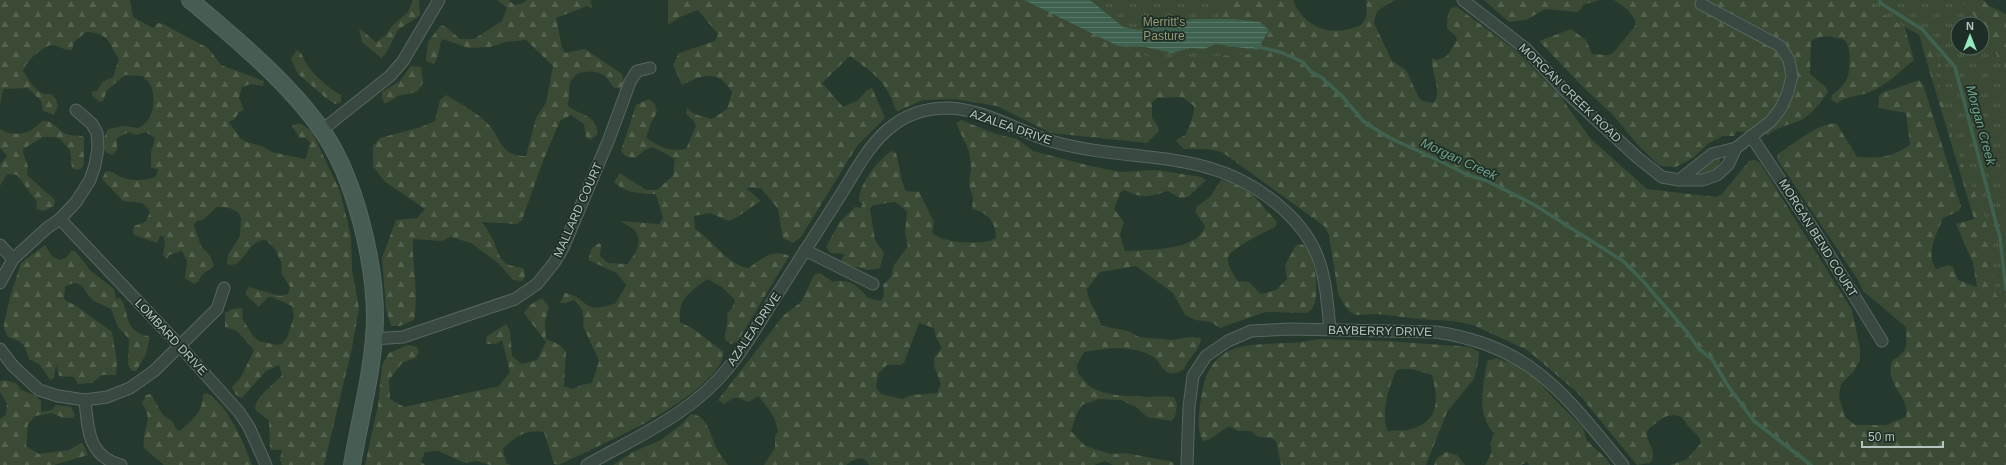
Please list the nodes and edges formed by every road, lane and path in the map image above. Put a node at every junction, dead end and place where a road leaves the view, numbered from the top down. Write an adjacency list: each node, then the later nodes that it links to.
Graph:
1 (190, 0): 7 (main road)
2 (439, 0): 7 (street)
3 (1463, 0): 10 (street, MORGAN CREEK ROAD)
4 (1701, 4): 8 (street, MORGAN CREEK ROAD)
5 (650, 68): 19 (street, MALLARD COURT)
6 (76, 110): 11 (street)
7 (322, 130): 19 (main road)
8 (1751, 136): 9 (street, MORGAN CREEK ROAD); 20 (street, MORGAN BEND COURT)
9 (1736, 148): 10 (street, MORGAN CREEK ROAD); 10 (street, MORGAN CREEK ROAD)
10 (1679, 180)
11 (60, 219): 14 (street); 21 (street, LOMBARD DRIVE)
12 (0, 245): 14 (street)
13 (805, 250): 16 (street); 18 (street, AZALEA DRIVE); 27 (street, AZALEA DRIVE)
14 (12, 259): 15 (street)
15 (0, 283)
16 (873, 284)
17 (224, 288): 21 (street)
18 (1330, 330): 28 (street, BAYBERRY DRIVE); 29 (street, BAYBERRY DRIVE)
19 (374, 338): 26 (main road)
20 (1882, 340)
21 (179, 345): 23 (street); 25 (street, LOMBARD DRIVE)
22 (0, 349): 23 (street)
23 (85, 400): 24 (street)
24 (121, 465)
25 (266, 465)
26 (352, 465)
27 (587, 465)
28 (1187, 465)
29 (1622, 465)

